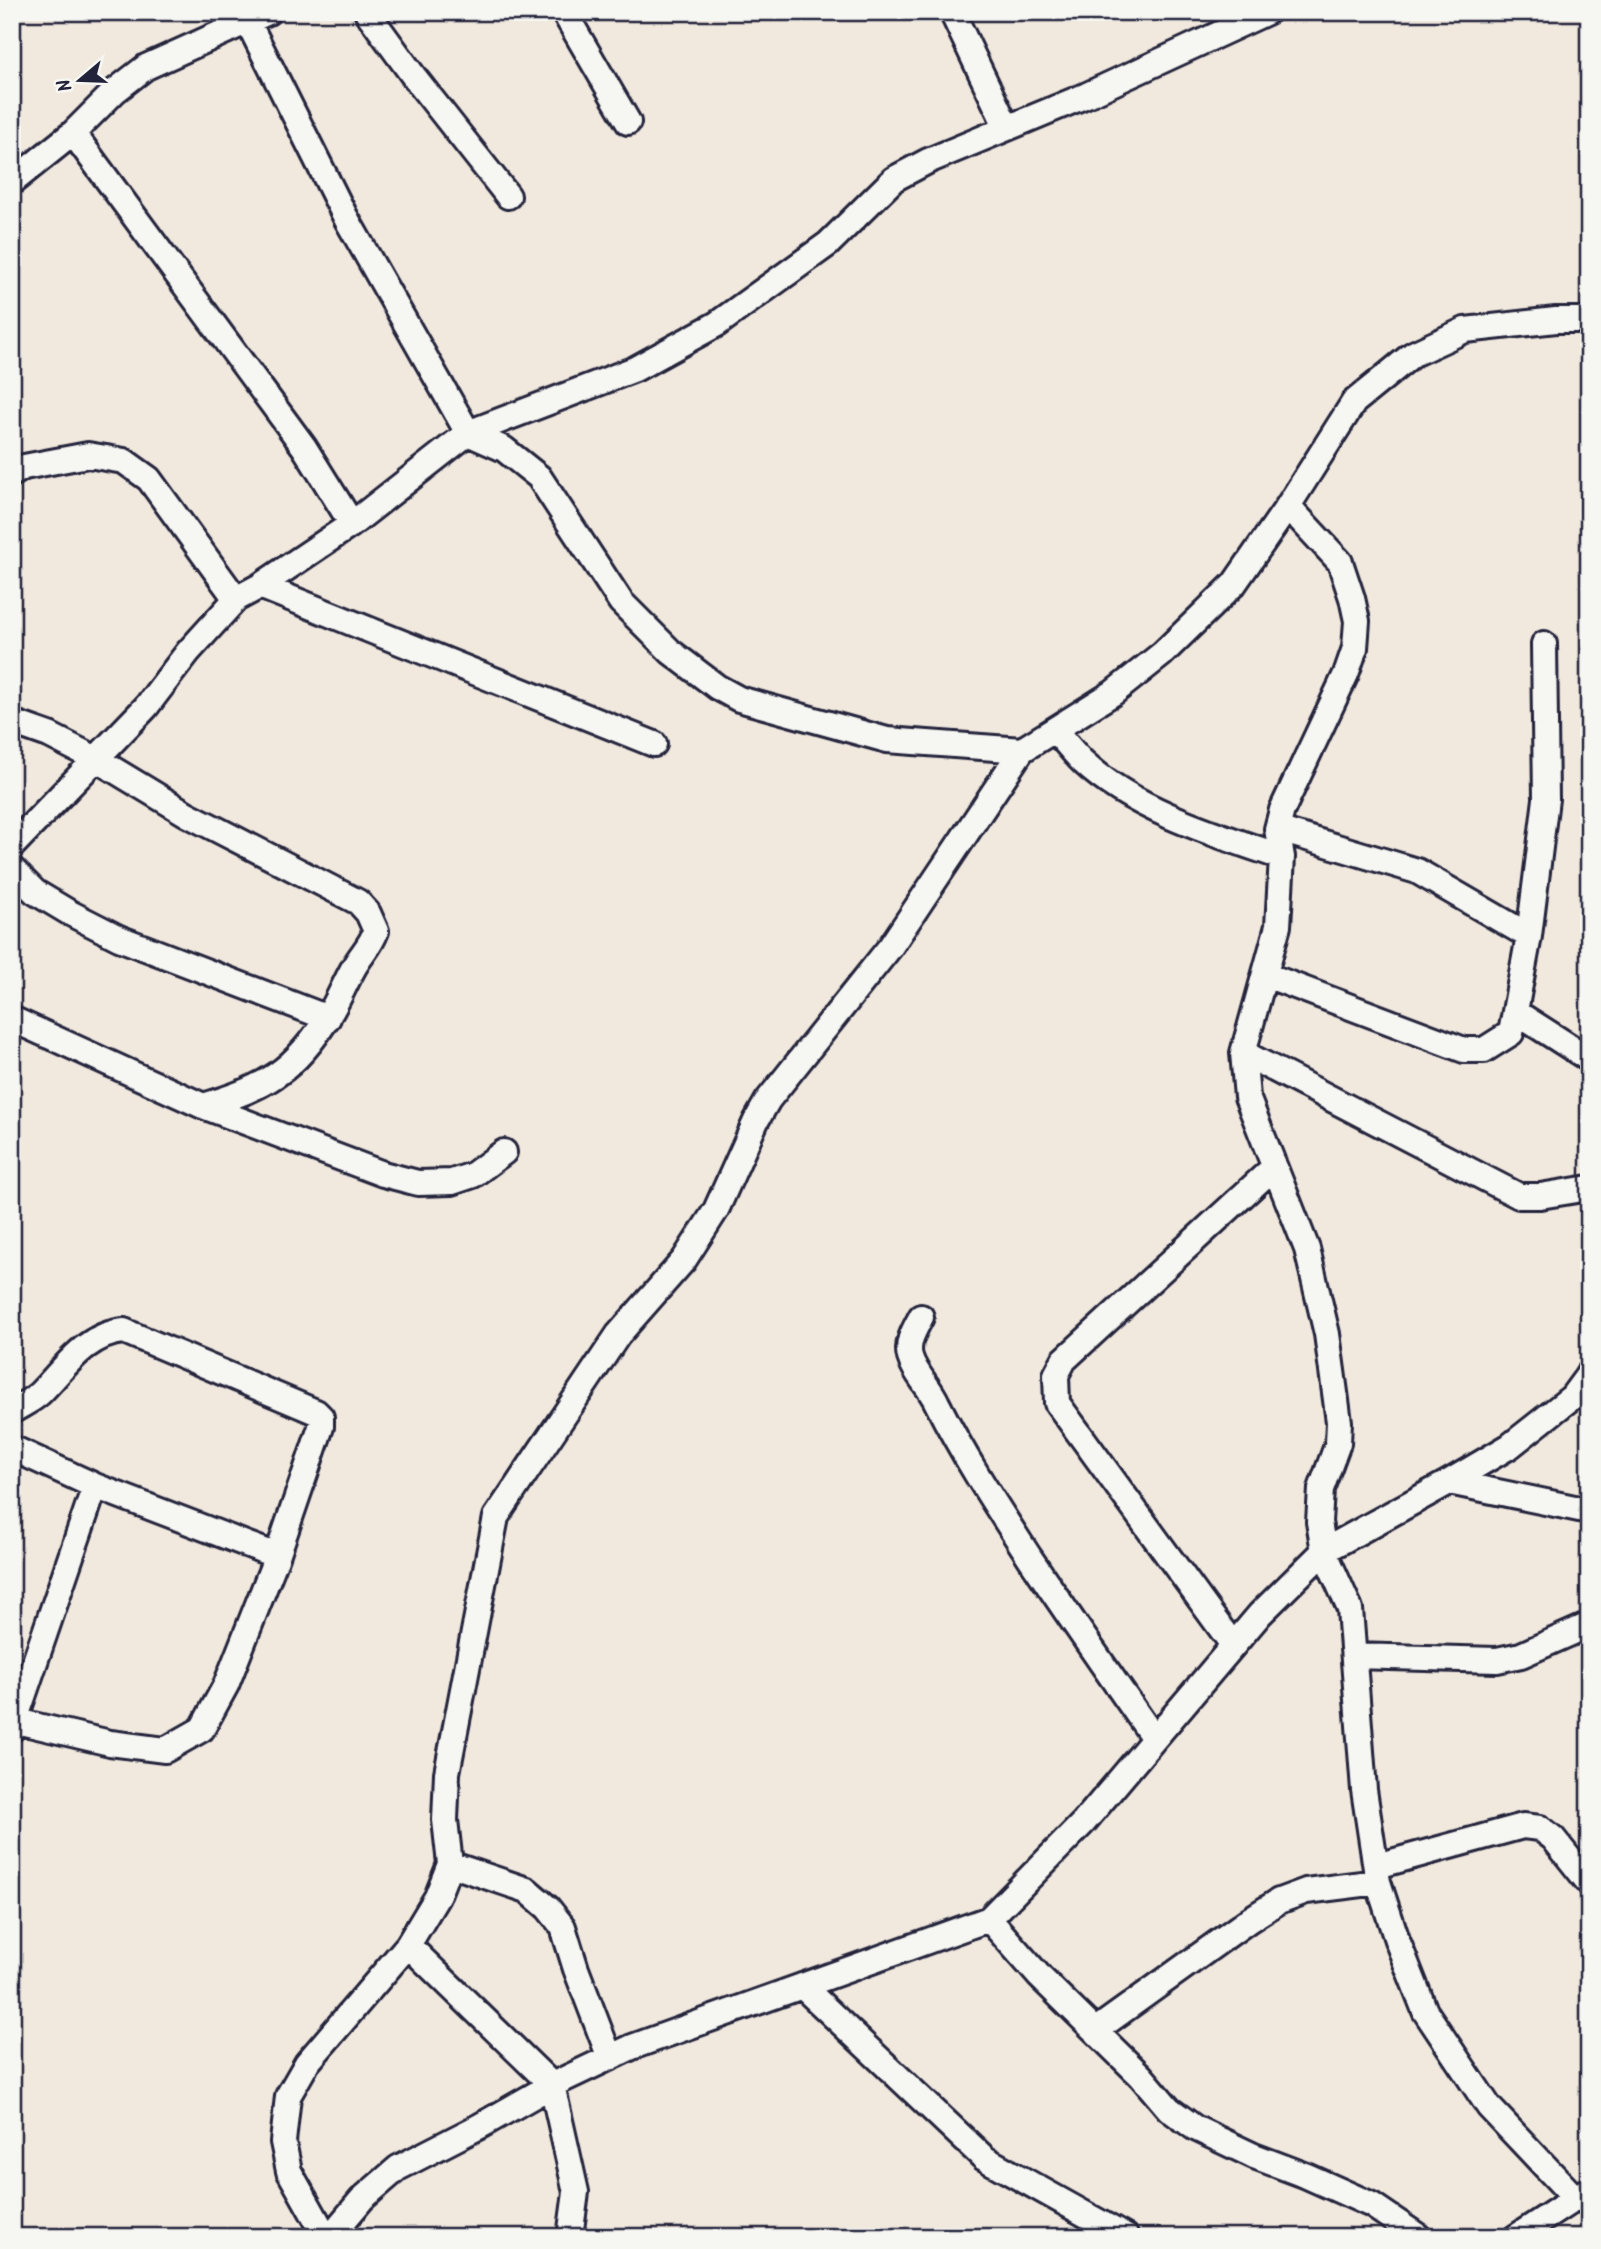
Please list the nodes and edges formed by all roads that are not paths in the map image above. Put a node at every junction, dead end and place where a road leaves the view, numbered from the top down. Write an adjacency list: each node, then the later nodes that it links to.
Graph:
1 (367, 12): 10 (street)
2 (564, 12): 6 (street)
3 (951, 12): 7 (street)
4 (1267, 12): 7 (street)
5 (258, 17): 8 (street); 12 (street)
6 (628, 122)
7 (1007, 128): 12 (street)
8 (72, 133): 9 (street); 15 (street)
9 (12, 182)
10 (508, 196)
11 (1589, 320): 14 (street)
12 (468, 433): 15 (street); 22 (street)
13 (12, 474): 17 (street)
14 (1288, 506): 20 (street); 24 (street)
15 (352, 524): 16 (street)
16 (260, 586): 17 (street); 21 (street)
17 (236, 599): 23 (street)
18 (1544, 644): 28 (street)
19 (12, 722): 23 (street)
20 (1055, 730): 22 (street); 26 (street)
21 (654, 744)
22 (1022, 750): 53 (street)
23 (96, 759): 25 (street); 31 (street)
24 (1277, 829): 26 (street); 28 (street)
25 (12, 846)
26 (1282, 857): 29 (street)
27 (12, 869): 31 (street)
28 (1529, 936): 30 (street)
29 (1266, 975): 30 (street); 33 (street)
30 (1517, 1013): 34 (street)
31 (328, 1018): 35 (street)
32 (12, 1019): 35 (street)
33 (1243, 1053): 37 (street); 38 (street)
34 (1589, 1059)
35 (203, 1106): 36 (street)
36 (504, 1152)
37 (1273, 1168): 46 (street); 49 (street)
38 (1589, 1188)
39 (921, 1317): 52 (street)
40 (1589, 1374): 43 (street)
41 (12, 1411): 47 (street)
42 (12, 1448): 44 (street)
43 (1449, 1482): 45 (street); 46 (street)
44 (95, 1486): 47 (street); 51 (street)
45 (1589, 1511)
46 (1324, 1552): 49 (street); 50 (street)
47 (277, 1556): 51 (street)
48 (1589, 1625): 50 (street)
49 (1233, 1645): 52 (street)
50 (1354, 1656): 54 (street)
51 (13, 1723)
52 (1154, 1738): 56 (street)
53 (450, 1864): 57 (street); 60 (street)
54 (1377, 1874): 55 (street); 59 (street); 62 (street)
55 (1589, 1883)
56 (989, 1919): 58 (street); 59 (street)
57 (408, 1945): 61 (street); 63 (street)
58 (802, 1986): 60 (street); 65 (street)
59 (1096, 2031): 66 (street)
60 (610, 2058): 61 (street)
61 (552, 2085): 63 (street); 64 (street)
62 (1581, 2193): 67 (street)
63 (328, 2237)
64 (570, 2237)
65 (1126, 2237)
66 (1419, 2237)
67 (1516, 2237)

